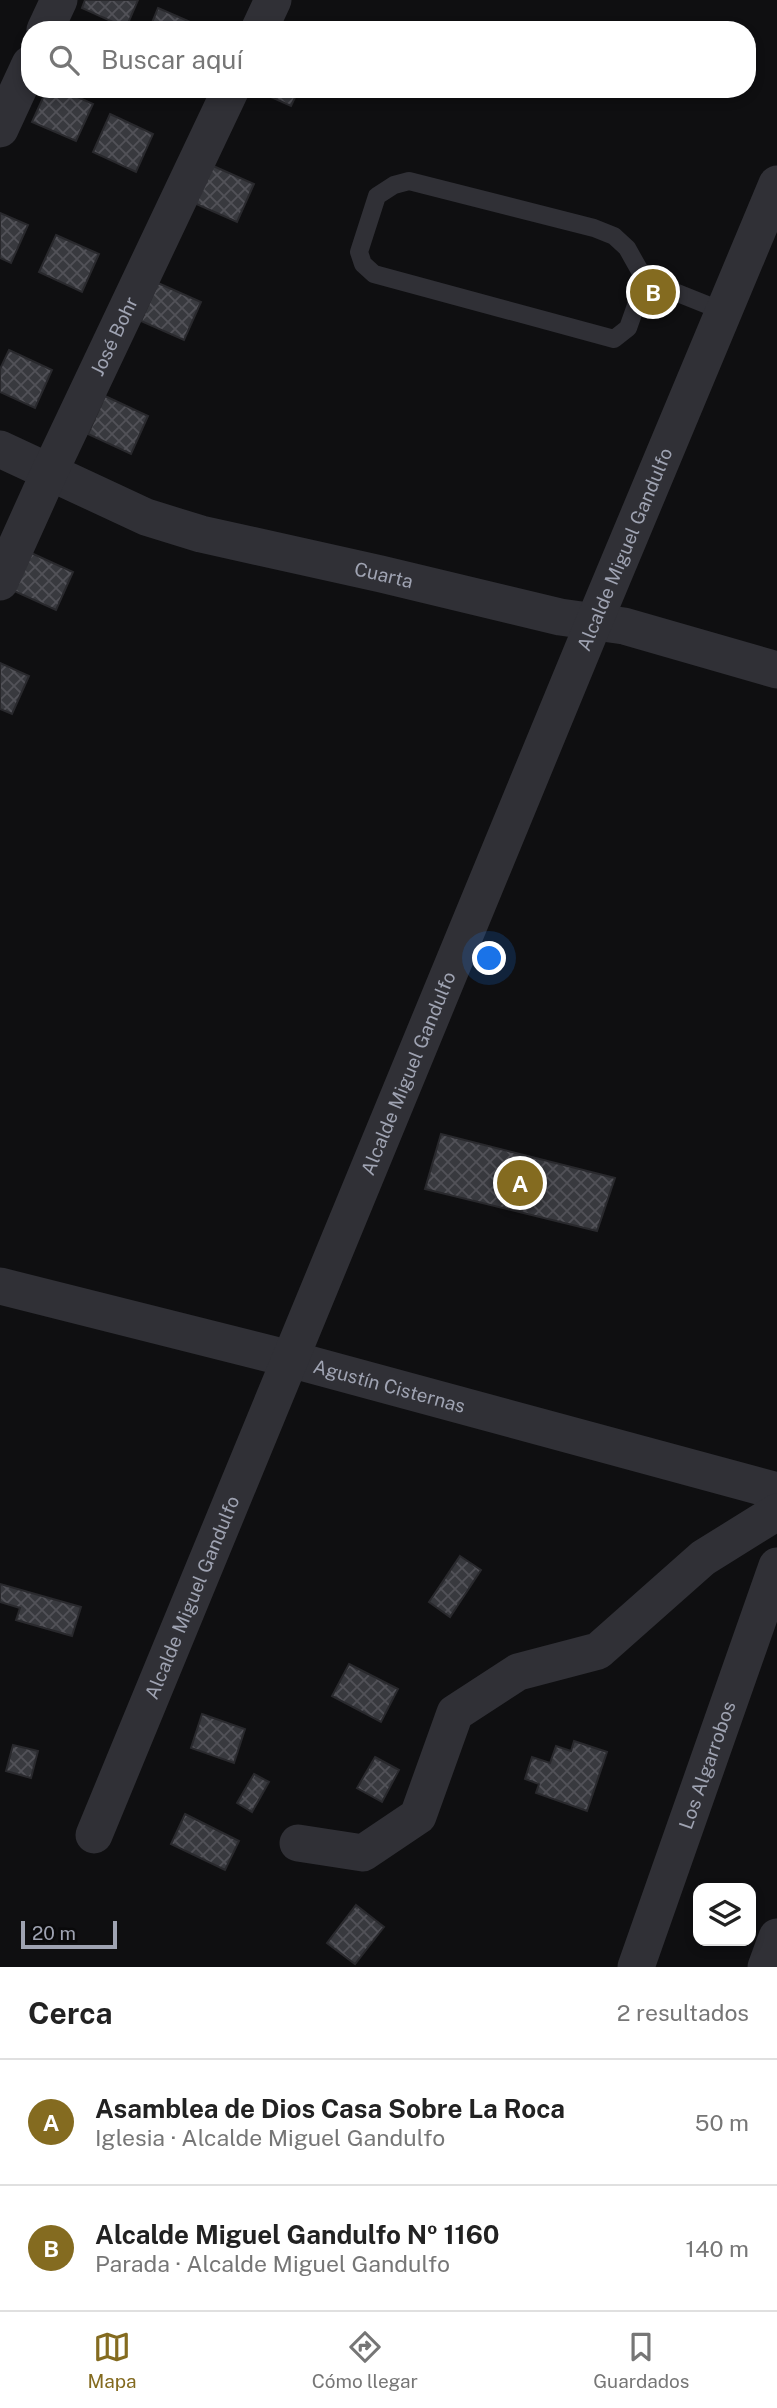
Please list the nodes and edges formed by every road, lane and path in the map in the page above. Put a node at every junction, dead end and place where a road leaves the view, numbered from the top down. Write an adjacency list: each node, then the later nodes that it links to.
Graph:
1 (59, 0): 3 (street)
2 (273, 0): 4 (street)
3 (49, 21)
4 (263, 21)
5 (21, 83): 7 (street)
6 (227, 98): 12 (street, José Bohr)
7 (0, 128)
8 (777, 184): 10 (street, Alcalde Miguel Gandulfo)
9 (645, 280): 9 (lane); 10 (lane)
10 (725, 312): 14 (street, Alcalde Miguel Gandulfo)
11 (0, 449): 12 (street, Cuarta)
12 (50, 471): 13 (street, José Bohr); 14 (street, Cuarta)
13 (0, 582)
14 (594, 622): 15 (street, Cuarta); 17 (street, Alcalde Miguel Gandulfo)
15 (777, 670)
16 (0, 1286): 17 (street, Agustín Cisternas)
17 (290, 1359): 18 (street, Agustín Cisternas); 21 (street, Alcalde Miguel Gandulfo)
18 (777, 1491)
19 (777, 1512): 22 (street)
20 (777, 1566): 24 (street, Los Algarrobos)
21 (94, 1835)
22 (298, 1843)
23 (777, 1937): 25 (street)
24 (636, 1967)
25 (766, 1967)

